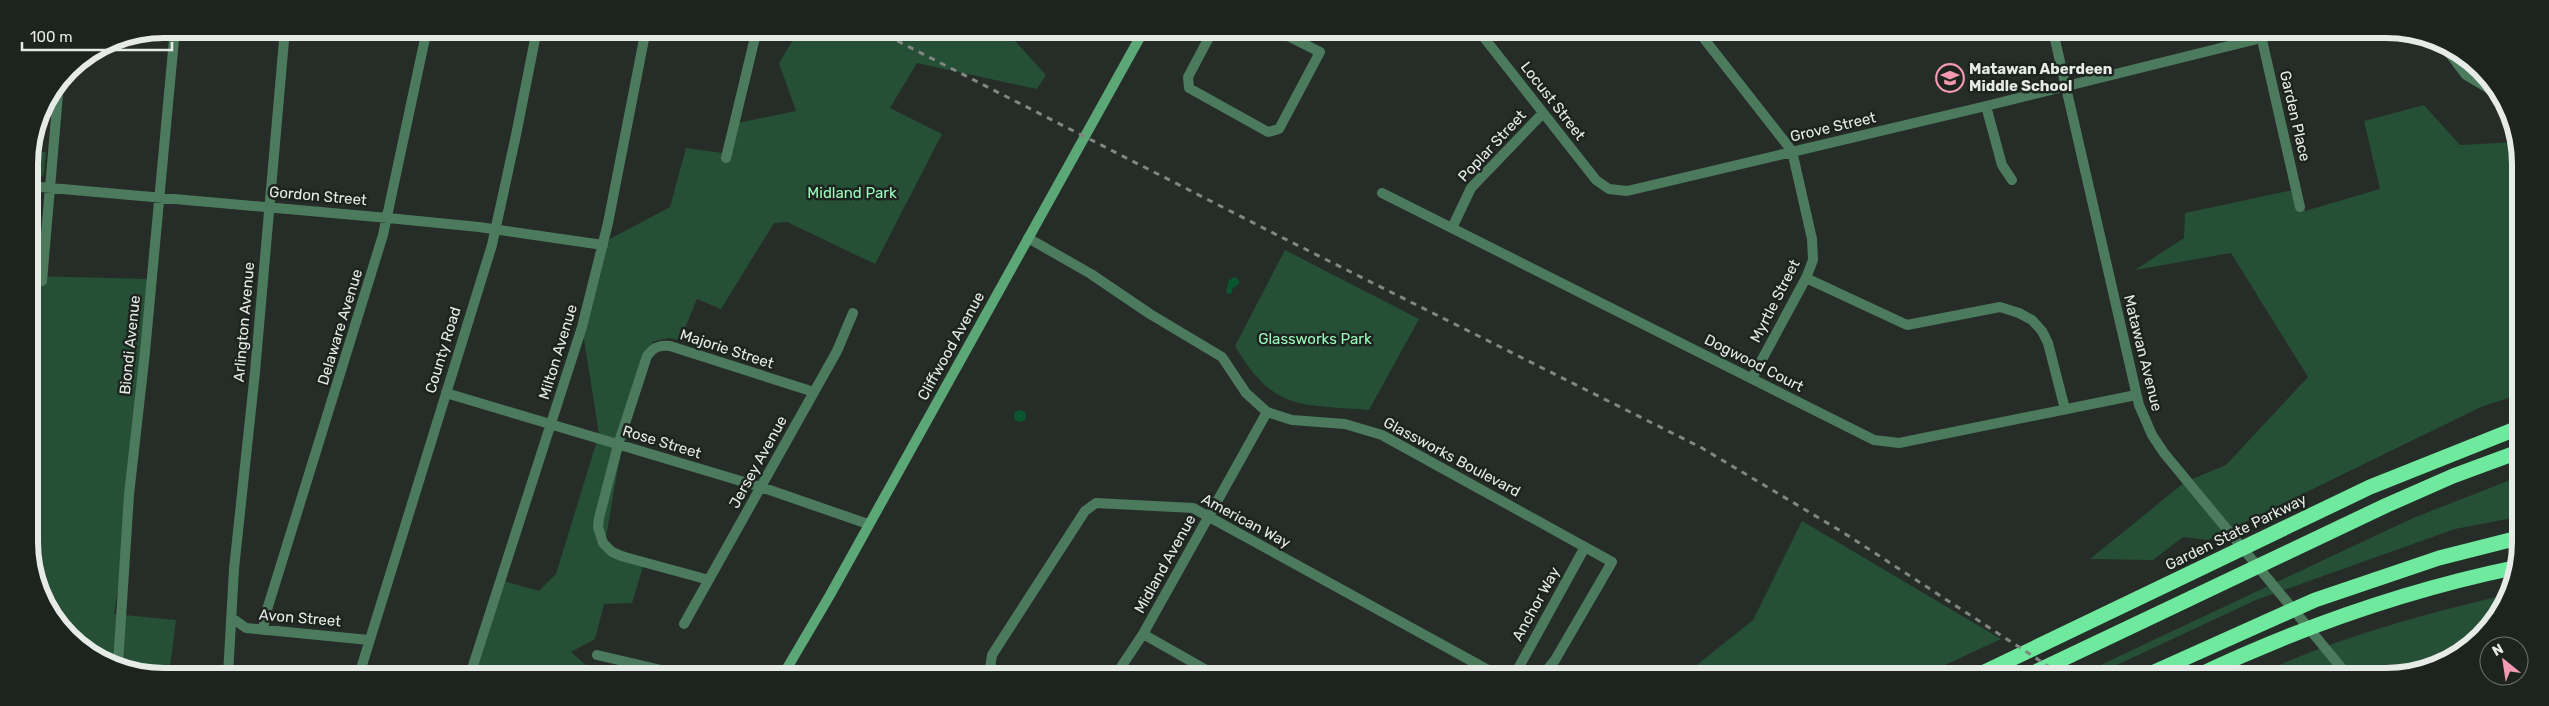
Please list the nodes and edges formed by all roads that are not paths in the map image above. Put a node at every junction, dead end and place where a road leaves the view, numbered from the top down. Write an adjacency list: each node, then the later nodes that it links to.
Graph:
1 (1291, 37): 14 (street)
2 (1484, 37): 20 (street, Locust Street)
3 (1704, 37): 21 (street, Myrtle Street)
4 (2054, 37): 17 (street, Matawan Avenue)
5 (2253, 37): 17 (street, Grove Street)
6 (2261, 37): 30 (street, Garden Place)
7 (173, 38): 28 (street, Biondi Avenue)
8 (284, 38): 29 (street, Arlington Avenue)
9 (425, 38): 31 (street, Delaware Avenue)
10 (535, 38): 33 (street, County Road)
11 (644, 38): 35 (street, Milton Avenue)
12 (755, 38): 22 (street)
13 (1140, 38): 34 (main road, Cliffwood Avenue)
14 (1209, 38)
15 (2452, 57): 16 (street)
16 (2484, 86)
17 (2066, 87): 19 (street, Grove Street); 42 (street, Matawan Avenue)
18 (58, 96): 26 (street)
19 (1986, 106): 21 (street, Grove Street); 23 (street)
20 (1543, 113): 25 (street, Locust Street); 32 (street, Poplar Street)
21 (1792, 151): 25 (street, Grove Street); 36 (street, Myrtle Street)
22 (726, 158)
23 (2012, 180)
24 (38, 187): 26 (street, Gordon Street)
25 (1606, 187)
26 (50, 188): 28 (street, Gordon Street); 37 (street)
27 (1382, 193): 32 (street, Dogwood Court)
28 (160, 198): 29 (street, Gordon Street); 62 (street, Biondi Avenue)
29 (269, 207): 31 (street, Gordon Street); 56 (street, Arlington Avenue)
30 (2300, 207)
31 (388, 218): 33 (street, Gordon Street); 58 (street, Delaware Avenue)
32 (1452, 228): 39 (street, Dogwood Court)
33 (496, 230): 35 (street, Gordon Street); 41 (street, County Road)
34 (1028, 238): 44 (street, Glassworks Boulevard); 51 (main road, Cliffwood Avenue)
35 (603, 245): 45 (street, Milton Avenue)
36 (1806, 278): 39 (street, Myrtle Street); 43 (street)
37 (42, 281)
38 (853, 313): 40 (street, Jersey Avenue)
39 (1752, 378): 43 (street, Dogwood Court)
40 (814, 392): 47 (street, Majorie Street); 49 (street, Jersey Avenue)
41 (446, 393): 45 (street, Rose Street); 60 (street, County Road)
42 (2136, 395): 43 (street, Dogwood Court); 78 (street, Matawan Avenue)
43 (2065, 409)
44 (1267, 412): 50 (street, Midland Avenue); 53 (street, Glassworks Boulevard)
45 (552, 424): 47 (street, Rose Street); 65 (street, Milton Avenue)
46 (2512, 430): 74 (highway, Garden State Parkway)
47 (618, 444): 49 (street, Rose Street); 55 (street)
48 (2512, 454): 75 (highway)
49 (761, 487): 51 (street, Rose Street); 55 (street, Jersey Avenue)
50 (1208, 517): 59 (street, Midland Avenue); 68 (street, American Way); 71 (street, American Way)
51 (868, 524): 67 (main road, Cliffwood Avenue)
52 (2512, 540): 76 (highway)
53 (1585, 546): 72 (street, Anchor Way); 73 (street, Glassworks Boulevard)
54 (2508, 569): 77 (highway)
55 (708, 580): 57 (street, Jersey Avenue)
56 (232, 618): 58 (street, Avon Street); 63 (street)
57 (684, 624)
58 (263, 630): 60 (street, Avon Street)
59 (1143, 634): 69 (street, Midland Avenue); 70 (street)
60 (369, 640): 64 (street, County Road)
61 (597, 655): 66 (street)
62 (118, 660)
63 (228, 668)
64 (361, 668)
65 (472, 668)
66 (634, 668)
67 (787, 668)
68 (990, 668)
69 (1120, 668)
70 (1204, 668)
71 (1484, 668)
72 (1518, 668)
73 (1548, 668)
74 (1991, 668)
75 (2045, 668)
76 (2163, 668)
77 (2214, 668)
78 (2342, 668)

